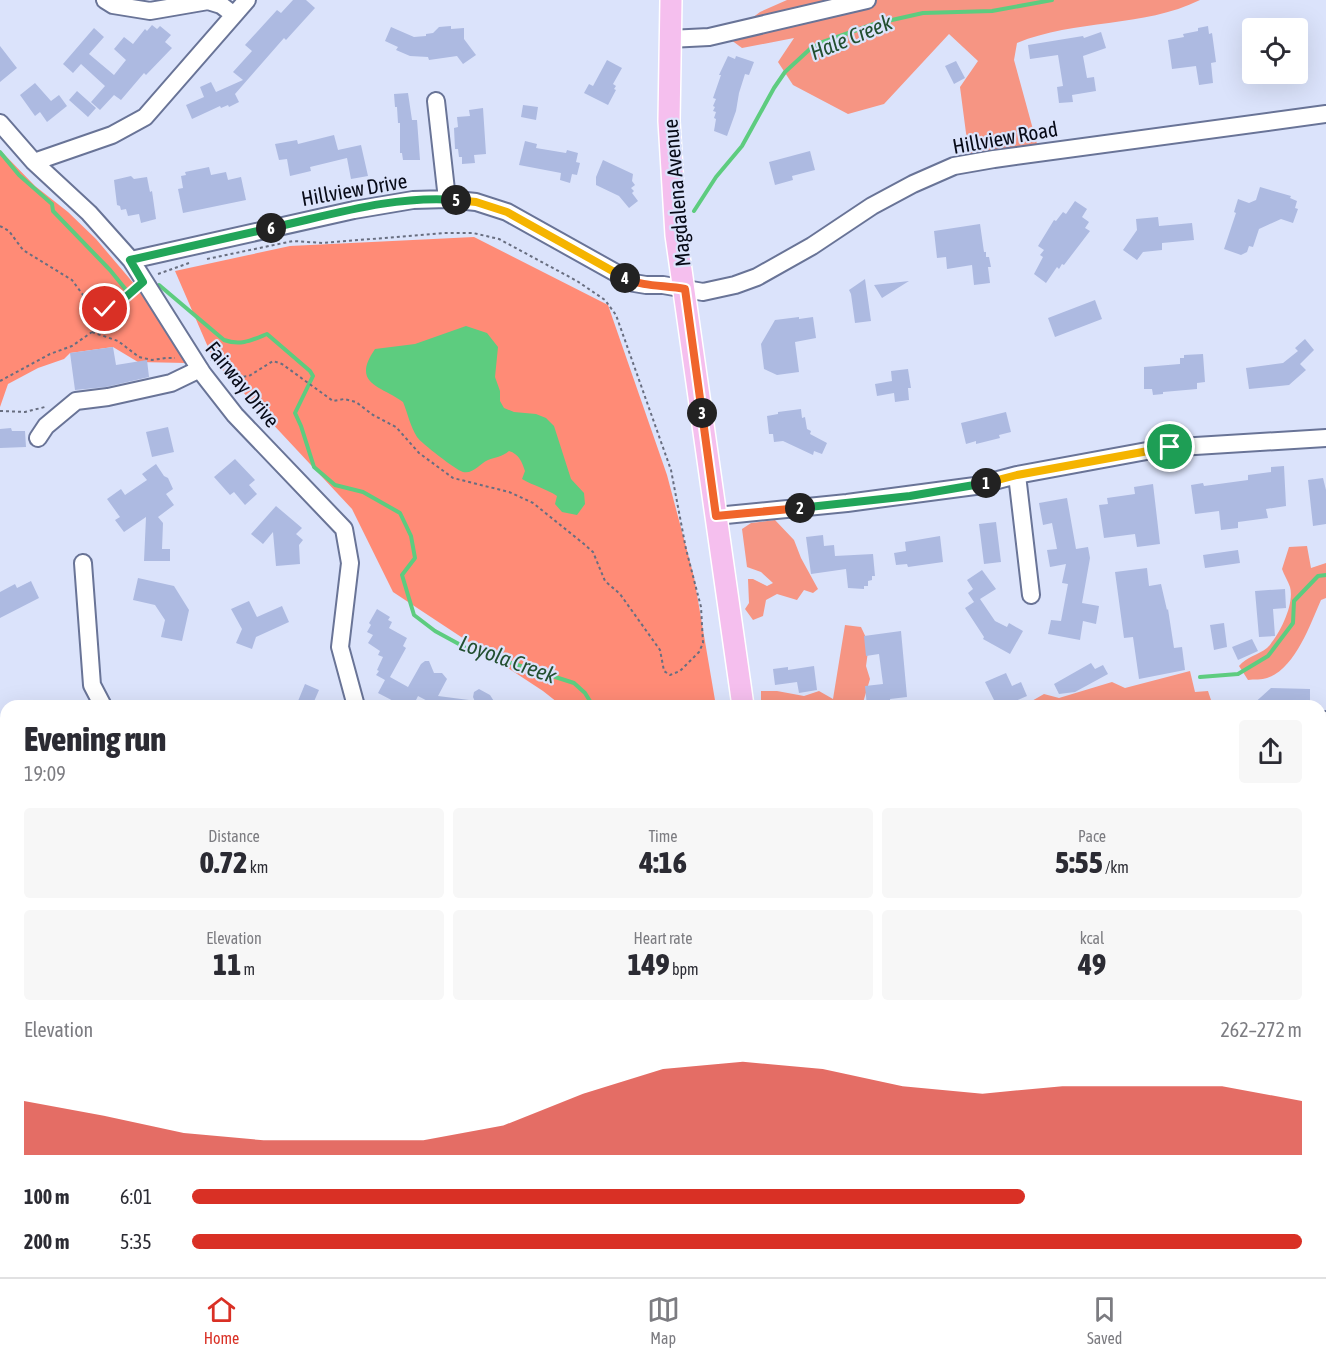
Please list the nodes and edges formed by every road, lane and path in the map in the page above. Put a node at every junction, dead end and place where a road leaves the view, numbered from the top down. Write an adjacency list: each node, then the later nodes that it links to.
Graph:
1 (105, 0): 5 (street)
2 (247, 0): 5 (street)
3 (671, 0): 6 (main road, Magdalena Avenue)
4 (867, 0): 6 (street)
5 (234, 15): 10 (street)
6 (669, 39): 17 (main road, Magdalena Avenue)
7 (436, 101): 11 (street)
8 (1326, 114): 17 (street, Hillview Road)
9 (0, 123): 10 (street, Fairway Drive)
10 (34, 162): 14 (street, Fairway Drive)
11 (447, 199): 14 (street, Hillview Drive); 17 (street, Hillview Drive)
12 (0, 226): 18 (path)
13 (205, 259): 20 (path)
14 (130, 260): 16 (street, Fairway Drive)
15 (194, 261): 16 (path)
16 (143, 282): 18 (path); 19 (street, Fairway Drive)
17 (685, 289): 27 (main road, Magdalena Avenue)
18 (97, 314): 21 (path)
19 (200, 369): 24 (street); 31 (street, Fairway Drive)
20 (302, 379)
21 (0, 381)
22 (49, 406): 23 (path)
23 (0, 411)
24 (38, 438)
25 (1326, 438): 26 (street)
26 (1017, 475): 27 (street); 29 (street)
27 (716, 516): 32 (main road, Magdalena Avenue)
28 (82, 563): 30 (street)
29 (1032, 595)
30 (100, 700)
31 (354, 700)
32 (742, 700)

